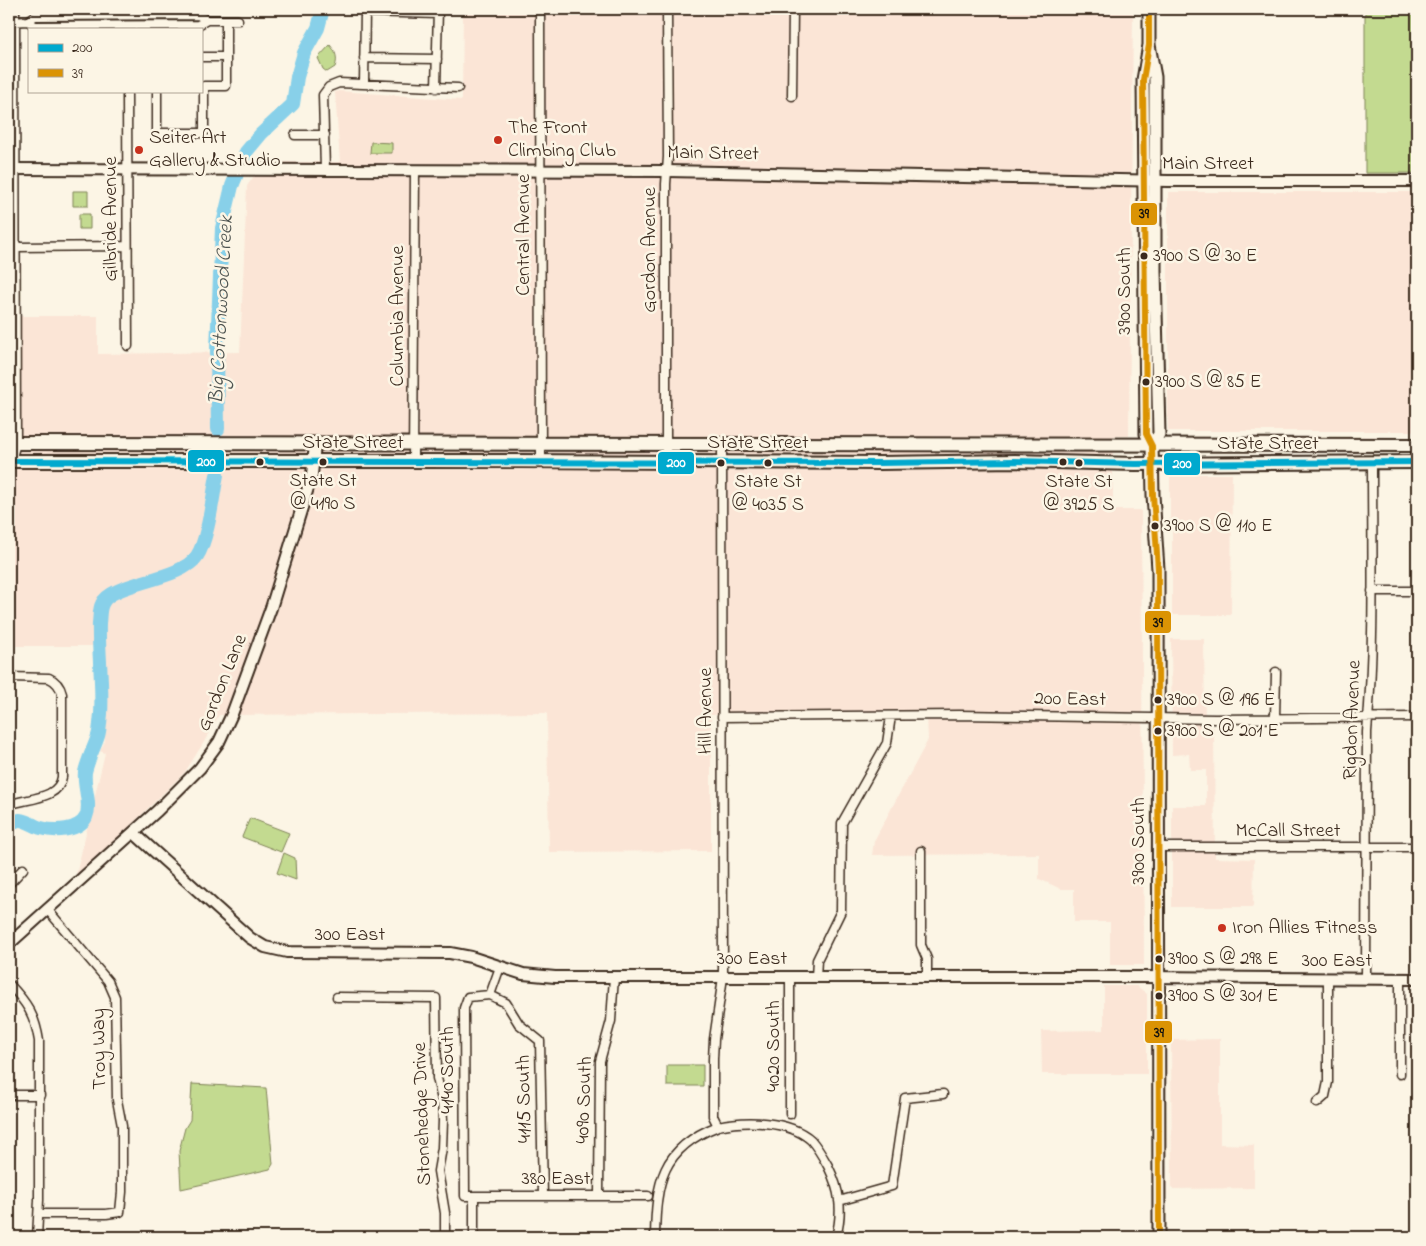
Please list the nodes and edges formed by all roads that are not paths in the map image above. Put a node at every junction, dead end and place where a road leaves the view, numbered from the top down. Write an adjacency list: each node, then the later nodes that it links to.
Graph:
1 (15, 9): 13 (street)
2 (540, 9): 32 (street, Central Avenue)
3 (668, 9): 33 (street, Gordon Avenue)
4 (793, 9): 25 (street)
5 (1149, 9): 15 (main road, 3900 South)
6 (365, 10): 7 (street); 18 (street)
7 (438, 11): 19 (street)
8 (127, 12): 9 (street); 12 (street); 14 (street)
9 (207, 20): 10 (street); 14 (street)
10 (226, 20): 11 (street); 16 (street)
11 (238, 20)
12 (28, 21): 13 (street); 14 (street)
13 (12, 22): 28 (street)
14 (127, 27)
15 (1149, 45): 34 (main road, 3900 South); 35 (main road, 3900 South)
16 (226, 56): 17 (street); 24 (street)
17 (202, 57)
18 (364, 58): 19 (street); 20 (street)
19 (437, 59): 21 (street)
20 (364, 84): 21 (street); 27 (street)
21 (436, 88): 22 (street)
22 (458, 88)
23 (127, 92): 29 (street, Gilbride Avenue)
24 (157, 92)
25 (792, 96)
26 (295, 135): 27 (street)
27 (325, 136): 30 (street)
28 (12, 169): 29 (street, Main Street); 37 (street)
29 (127, 169): 30 (street, Main Street); 38 (street, Gilbride Avenue)
30 (325, 170): 31 (street, Main Street)
31 (415, 170): 32 (street, Main Street); 42 (street, Columbia Avenue)
32 (540, 171): 33 (street, Main Street); 43 (street, Central Avenue)
33 (667, 171): 34 (street, Main Street); 44 (street, Gordon Avenue)
34 (1142, 180): 35 (street, Main Street); 47 (main road, 3900 South)
35 (1155, 181): 36 (street, Main Street); 47 (main road, 3900 South)
36 (1417, 181)
37 (16, 246): 38 (street); 40 (street)
38 (128, 246): 39 (street, Gilbride Avenue)
39 (128, 346)
40 (13, 443): 41 (main road, State Street); 48 (street)
41 (315, 444): 42 (main road, State Street); 49 (street, Gordon Lane)
42 (413, 444): 43 (main road, State Street); 50 (street, Columbia Avenue)
43 (541, 445): 44 (main road, State Street); 51 (street, Central Avenue)
44 (666, 445): 45 (main road, State Street); 53 (street, Gordon Avenue)
45 (722, 445): 47 (main road, State Street); 52 (street, Hill Avenue)
46 (1417, 445): 47 (main road, State Street)
47 (1152, 446): 56 (main road, 3900 South)
48 (10, 461): 49 (main road, State Street)
49 (314, 461): 50 (main road, State Street); 68 (street, Gordon Lane)
50 (413, 461): 51 (main road, State Street)
51 (541, 461): 53 (main road, State Street)
52 (722, 461): 53 (main road, State Street); 56 (main road, State Street); 62 (street, Hill Avenue)
53 (666, 462)
54 (1372, 462): 55 (main road, State Street); 56 (main road, State Street); 57 (street, Rigdon Avenue)
55 (1417, 462)
56 (1152, 464): 63 (main road, 3900 South)
57 (1372, 591): 58 (street); 66 (street, Rigdon Avenue)
58 (1417, 591)
59 (1276, 672): 65 (street)
60 (9, 677): 67 (street)
61 (891, 716): 62 (street, 200 East); 63 (street, 200 East); 81 (street)
62 (722, 717): 79 (street, Hill Avenue)
63 (1158, 717): 65 (street, 200 East); 69 (main road, 3900 South)
64 (1417, 717): 66 (street, 200 East)
65 (1275, 718): 66 (street, 200 East)
66 (1369, 718): 70 (street, Rigdon Avenue)
67 (9, 805)
68 (134, 833): 75 (street, Gordon Lane); 77 (street, 300 East)
69 (1158, 847): 70 (street, McCall Street); 83 (main road, 3900 South)
70 (1368, 847): 71 (street, McCall Street); 85 (street, Rigdon Avenue)
71 (1417, 847)
72 (921, 851): 82 (street)
73 (22, 870): 74 (street)
74 (9, 884)
75 (47, 909): 76 (street, Gordon Lane); 104 (street, Troy Way)
76 (9, 944)
77 (500, 967): 78 (street, 300 East); 89 (street)
78 (614, 977): 79 (street, 300 East); 101 (street, 4090 South)
79 (723, 977): 80 (street, 300 East); 97 (street, Hill Avenue)
80 (790, 977): 81 (street, 300 East); 96 (street, 4020 South)
81 (816, 977): 82 (street, 300 East)
82 (927, 977): 83 (street, 300 East)
83 (1158, 977): 84 (street, 300 East); 110 (main road, 3900 South)
84 (1328, 978): 85 (street, 300 East); 95 (street)
85 (1366, 978): 86 (street, 300 East)
86 (1400, 979): 87 (street, 300 East); 91 (street)
87 (1417, 979)
88 (9, 984): 94 (street)
89 (490, 995): 98 (street, 4140 South); 100 (street, 4115 South)
90 (337, 997): 106 (street, Stonehedge Drive)
91 (1400, 1074)
92 (943, 1094): 103 (street)
93 (9, 1095): 94 (street)
94 (40, 1095): 104 (street)
95 (1317, 1103)
96 (790, 1114)
97 (718, 1126): 103 (street); 108 (street)
98 (465, 1196): 99 (street, 380 East)
99 (474, 1196): 100 (street, 380 East); 107 (street)
100 (543, 1196): 101 (street, 380 East)
101 (600, 1196): 102 (street, 380 East)
102 (648, 1196)
103 (839, 1201): 109 (street)
104 (39, 1214): 105 (street)
105 (37, 1237)
106 (445, 1237)
107 (474, 1237)
108 (655, 1237)
109 (836, 1237)
110 (1159, 1237)

